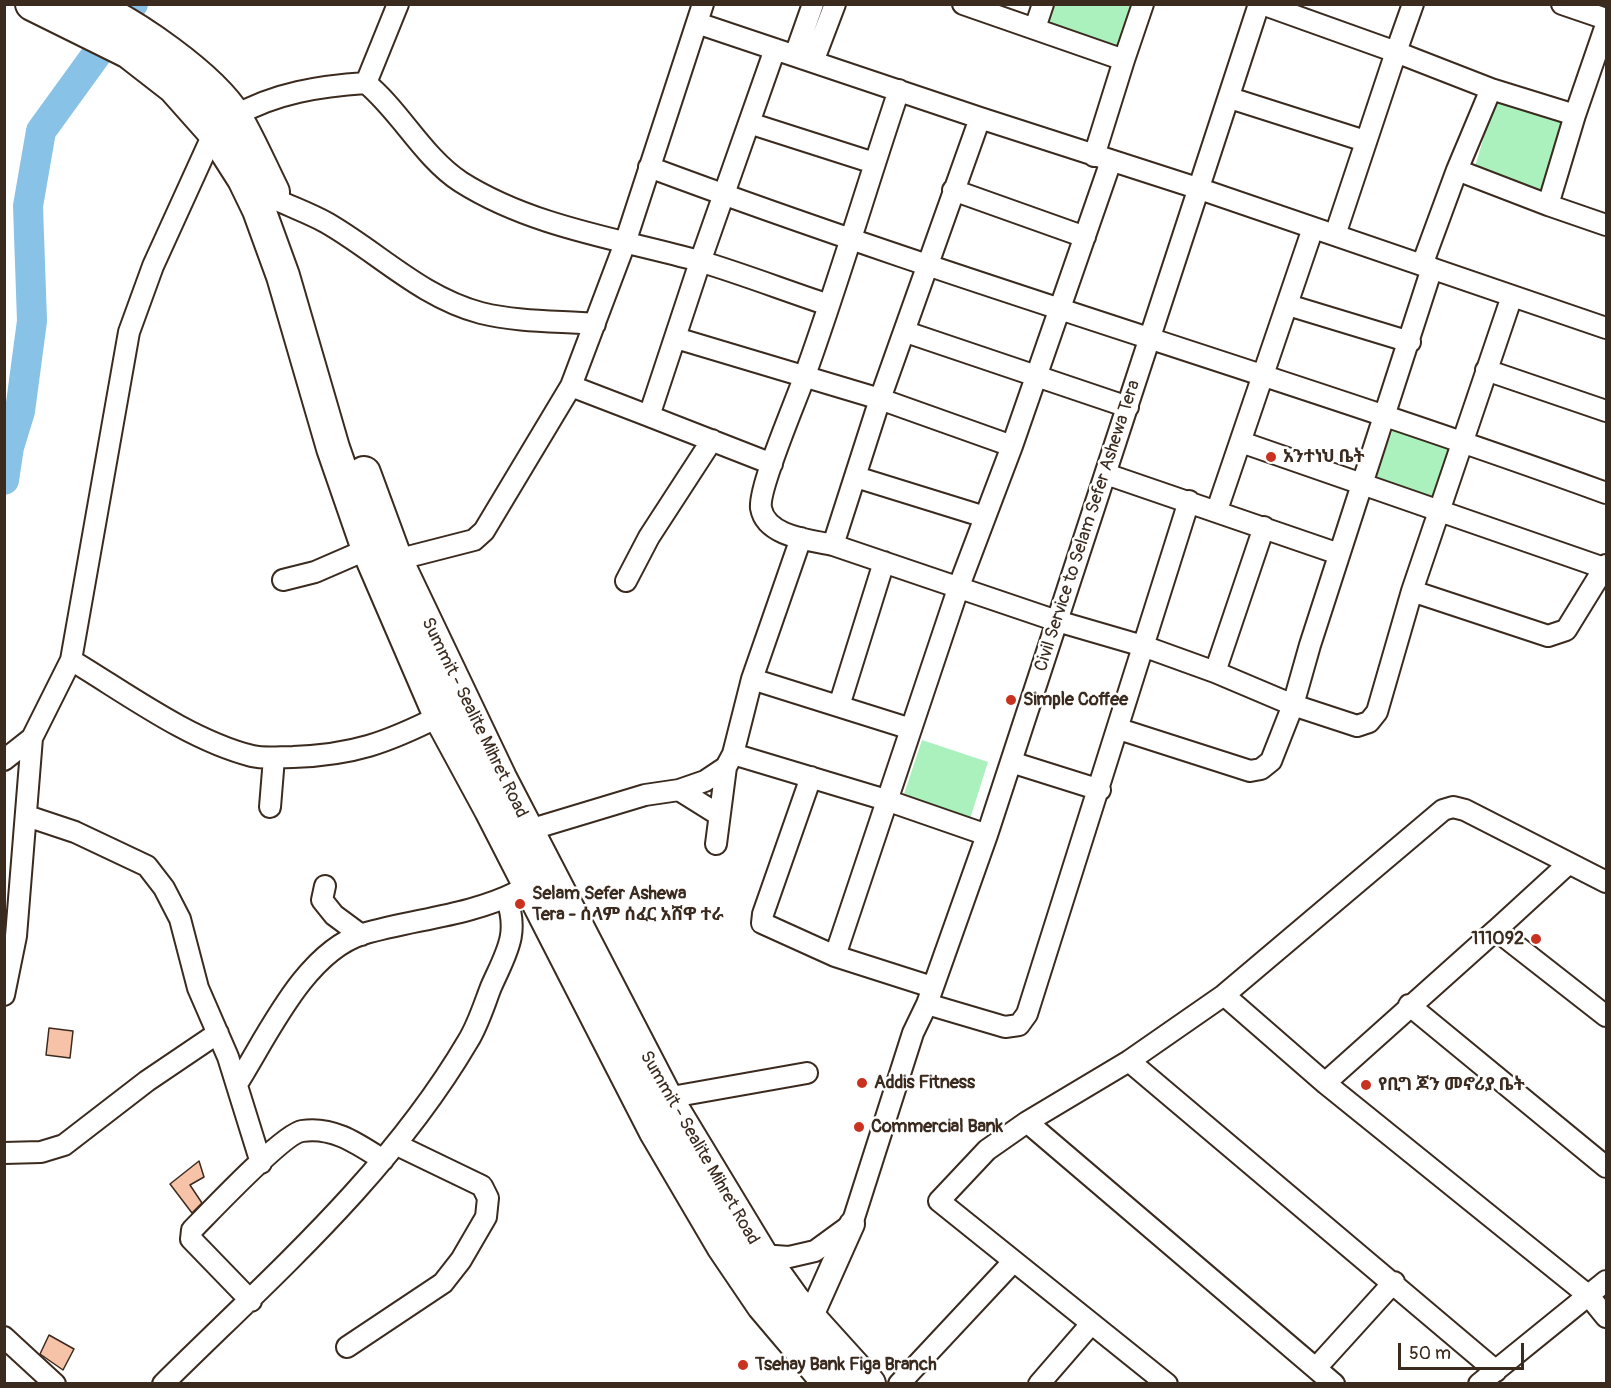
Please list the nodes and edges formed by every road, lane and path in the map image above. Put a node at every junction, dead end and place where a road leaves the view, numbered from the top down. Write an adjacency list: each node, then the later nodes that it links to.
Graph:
1 (32, 4): 11 (main road, Summit - Sealite Mihret Road)
2 (398, 4): 20 (street)
3 (813, 4): 18 (street)
4 (834, 4): 18 (street)
5 (963, 4): 15 (street)
6 (1043, 4): 15 (street)
7 (1143, 4): 19 (street)
8 (1261, 4): 17 (street); 23 (street, Civil Service to Selam Sefer Ashewa Tera)
9 (1413, 4): 17 (street)
10 (1562, 4): 13 (street)
11 (87, 13): 27 (main road, Summit - Sealite Mihret Road)
12 (700, 14): 16 (street); 31 (street)
13 (1606, 19)
14 (1606, 25): 24 (street)
15 (1035, 28): 19 (street)
16 (775, 49): 18 (street); 26 (street)
17 (1396, 52): 21 (street); 28 (street)
18 (804, 58): 22 (street)
19 (1124, 60): 29 (street)
20 (366, 83): 27 (street); 43 (street)
21 (1491, 89): 24 (street); 32 (street)
22 (899, 90): 25 (street); 30 (street)
23 (1230, 98): 28 (street); 33 (street, Civil Service to Selam Sefer Ashewa Tera)
24 (1575, 115): 37 (street)
25 (980, 118): 29 (street); 34 (street)
26 (749, 123): 30 (street); 35 (street)
27 (224, 124): 36 (main road, Summit - Sealite Mihret Road); 83 (main road); 93 (street)
28 (1365, 141): 40 (street)
29 (1103, 158): 33 (street); 41 (street)
30 (874, 163): 42 (street)
31 (649, 167): 35 (street); 43 (street)
32 (1457, 170): 37 (street); 46 (street)
33 (1200, 189): 39 (street); 54 (street, Civil Service to Selam Sefer Ashewa Tera)
34 (953, 190): 41 (street); 45 (street)
35 (724, 195): 42 (street); 44 (street)
36 (277, 200): 51 (street); 83 (main road, Summit - Sealite Mihret Road)
37 (1548, 205): 38 (street)
38 (1606, 225)
39 (1313, 228): 40 (street); 49 (street)
40 (1335, 235): 46 (street)
41 (1085, 237): 50 (street)
42 (850, 240): 45 (street); 48 (street)
43 (625, 243): 44 (street); 51 (street)
44 (700, 261): 48 (street); 55 (street)
45 (928, 265): 50 (street); 53 (street)
46 (1427, 266): 47 (street); 56 (street)
47 (1512, 296): 52 (street); 57 (street)
48 (829, 305): 58 (street)
49 (1288, 305): 56 (street); 60 (street)
50 (1059, 309): 54 (street); 59 (street)
51 (596, 324): 61 (street)
52 (1606, 328)
53 (906, 332): 59 (street); 62 (street)
54 (1149, 337): 60 (street); 63 (street, Civil Service to Selam Sefer Ashewa Tera)
55 (676, 338): 58 (street); 66 (street)
56 (1410, 342): 65 (street)
57 (1486, 370): 64 (street); 68 (street)
58 (805, 375): 62 (street); 71 (street)
59 (1035, 377): 63 (street); 70 (street)
60 (1263, 377): 65 (street); 69 (street)
61 (571, 386): 66 (street); 83 (street)
62 (880, 399): 70 (street); 73 (street)
63 (1128, 407): 72 (street, Civil Service to Selam Sefer Ashewa Tera)
64 (1606, 411)
65 (1385, 415): 68 (street); 74 (street)
66 (649, 416): 67 (street)
67 (712, 440): 71 (street); 88 (street)
68 (1462, 440): 75 (street); 78 (street)
69 (1241, 442): 74 (street); 77 (street)
70 (1012, 447): 79 (street)
71 (772, 464): 81 (street)
72 (1106, 474): 76 (street); 91 (street, Civil Service to Selam Sefer Ashewa Tera)
73 (856, 477): 79 (street); 82 (street)
74 (1363, 486): 78 (street); 84 (street)
75 (1606, 493)
76 (1189, 501): 77 (street); 92 (street)
77 (1216, 510): 80 (street)
78 (1440, 511): 86 (street); 90 (street)
79 (986, 517): 89 (street)
80 (1264, 527): 84 (street); 94 (street)
81 (801, 538): 82 (street); 95 (street)
82 (833, 545): 85 (street)
83 (382, 554): 87 (street); 98 (main road); 107 (main road, Summit - Sealite Mihret Road)
84 (1339, 554): 96 (street)
85 (884, 562): 89 (street); 97 (street)
86 (1605, 567): 90 (street)
87 (283, 580)
88 (626, 581)
89 (959, 586): 91 (street); 99 (street)
90 (1412, 591): 96 (street)
91 (1057, 621): 92 (street); 105 (street, Civil Service to Selam Sefer Ashewa Tera)
92 (1143, 646): 94 (street); 100 (street)
93 (71, 660): 101 (street); 102 (street)
94 (1215, 672): 96 (street)
95 (752, 679): 97 (street); 104 (street)
96 (1293, 705): 100 (street)
97 (839, 706): 99 (street)
98 (440, 716): 102 (street); 107 (main road)
99 (911, 729): 110 (street)
100 (1119, 729): 109 (street)
101 (32, 738): 103 (street); 113 (street)
102 (274, 758): 111 (street)
103 (4, 760)
104 (730, 760): 106 (street); 108 (street); 112 (street)
105 (1011, 762): 109 (street); 115 (street, Civil Service to Selam Sefer Ashewa Tera)
106 (811, 777): 110 (street); 123 (street)
107 (490, 784): 114 (main road, Summit - Sealite Mihret Road); 120 (main road)
108 (680, 790): 112 (street); 114 (street)
109 (1100, 790): 125 (street)
110 (886, 800): 115 (street); 123 (street)
111 (270, 807)
112 (719, 815): 116 (street)
113 (27, 816): 124 (street); 129 (street)
114 (529, 830): 134 (main road, Summit - Sealite Mihret Road)
115 (987, 835): 125 (street, Civil Service to Selam Sefer Ashewa Tera)
116 (716, 844)
117 (1568, 864): 118 (street); 121 (street); 126 (street)
118 (1606, 882)
119 (325, 886): 122 (street)
120 (517, 892): 122 (street); 137 (street); 157 (main road)
121 (1496, 930): 127 (street); 128 (street)
122 (361, 934): 133 (street)
123 (836, 956): 125 (street)
124 (4, 995)
125 (929, 995): 140 (street, Civil Service to Selam Sefer Ashewa Tera)
126 (1224, 995): 130 (street); 132 (street)
127 (1409, 1005): 132 (street); 138 (street)
128 (1606, 1017)
129 (218, 1033): 133 (street); 136 (street)
130 (1129, 1061): 135 (street); 144 (street)
131 (807, 1073): 134 (street)
132 (1325, 1083): 145 (street)
133 (237, 1084): 139 (street)
134 (666, 1098): 141 (main road, Summit - Sealite Mihret Road)
135 (1027, 1122): 142 (street); 152 (street)
136 (4, 1153)
137 (390, 1153): 139 (street); 146 (street); 151 (street)
138 (1603, 1157)
139 (261, 1163): 146 (street)
140 (852, 1224): 141 (street); 148 (street)
141 (761, 1255): 148 (main road, Summit - Sealite Mihret Road)
142 (1012, 1262): 149 (street); 159 (street)
143 (1606, 1281): 145 (street)
144 (1394, 1282): 152 (street); 153 (street)
145 (1589, 1296): 147 (street); 153 (street)
146 (251, 1301): 156 (street)
147 (1606, 1317)
148 (810, 1318): 158 (main road, Summit - Sealite Mihret Road)
149 (1091, 1324): 154 (street); 160 (street)
150 (4, 1337): 155 (street)
151 (347, 1347)
152 (1316, 1368): 161 (street)
153 (1496, 1371): 162 (street)
154 (1155, 1380)
155 (55, 1383)
156 (163, 1383)
157 (830, 1383)
158 (869, 1383)
159 (899, 1383)
160 (1039, 1383)
161 (1334, 1383)
162 (1479, 1383)

